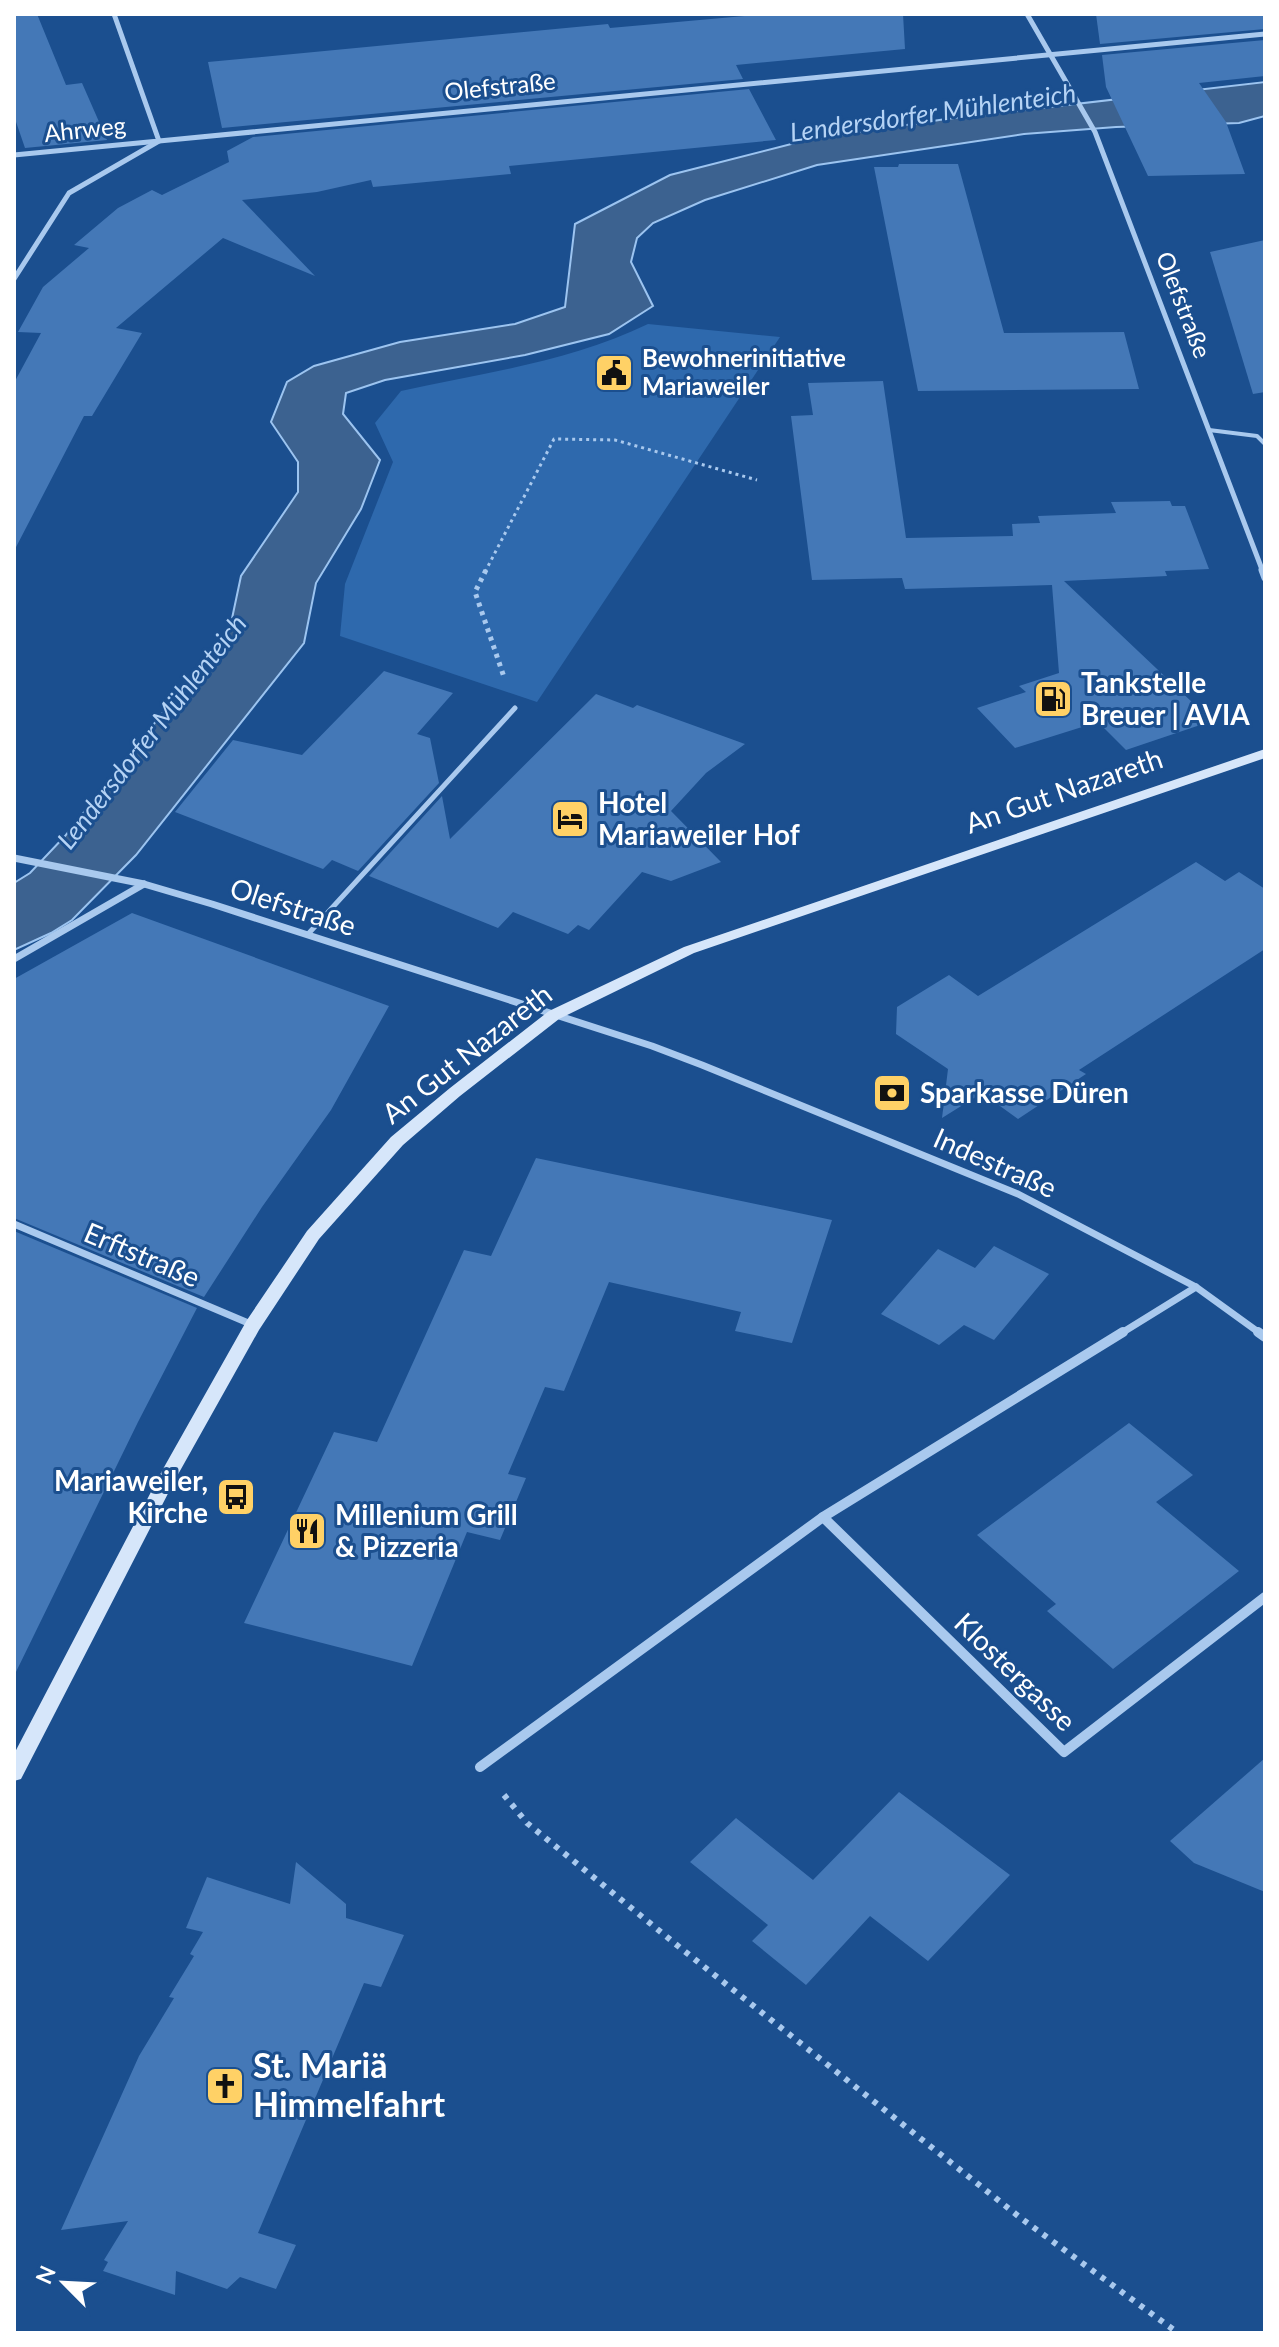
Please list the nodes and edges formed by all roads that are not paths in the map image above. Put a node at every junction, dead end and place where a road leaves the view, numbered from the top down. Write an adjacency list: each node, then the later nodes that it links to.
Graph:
1 (114, 14): 5 (street)
2 (1027, 14): 4 (street, Olefstraße)
3 (1265, 34): 4 (street, Olefstraße)
4 (1050, 53): 5 (street, Olefstraße); 8 (street, Olefstraße)
5 (159, 141): 6 (street, Ahrweg); 7 (street, Olefstraße)
6 (14, 155)
7 (14, 279)
8 (1209, 430): 9 (lane); 10 (street, Olefstraße)
9 (1265, 444)
10 (1265, 578)
11 (515, 708): 15 (lane)
12 (1265, 753): 17 (main road, An Gut Nazareth)
13 (14, 858): 14 (street, Olefstraße)
14 (144, 884): 15 (street, Olefstraße); 16 (street)
15 (309, 933): 17 (street, Olefstraße)
16 (14, 959)
17 (554, 1015): 19 (street, Indestraße); 20 (main road, An Gut Nazareth)
18 (14, 1224): 20 (street, Erftstraße)
19 (1196, 1287): 21 (street, Indestraße); 22 (street)
20 (253, 1325): 25 (main road, An Gut Nazareth)
21 (1265, 1337)
22 (823, 1517): 23 (street, Klostergasse); 24 (street)
23 (1265, 1597)
24 (480, 1767)
25 (14, 1773)

